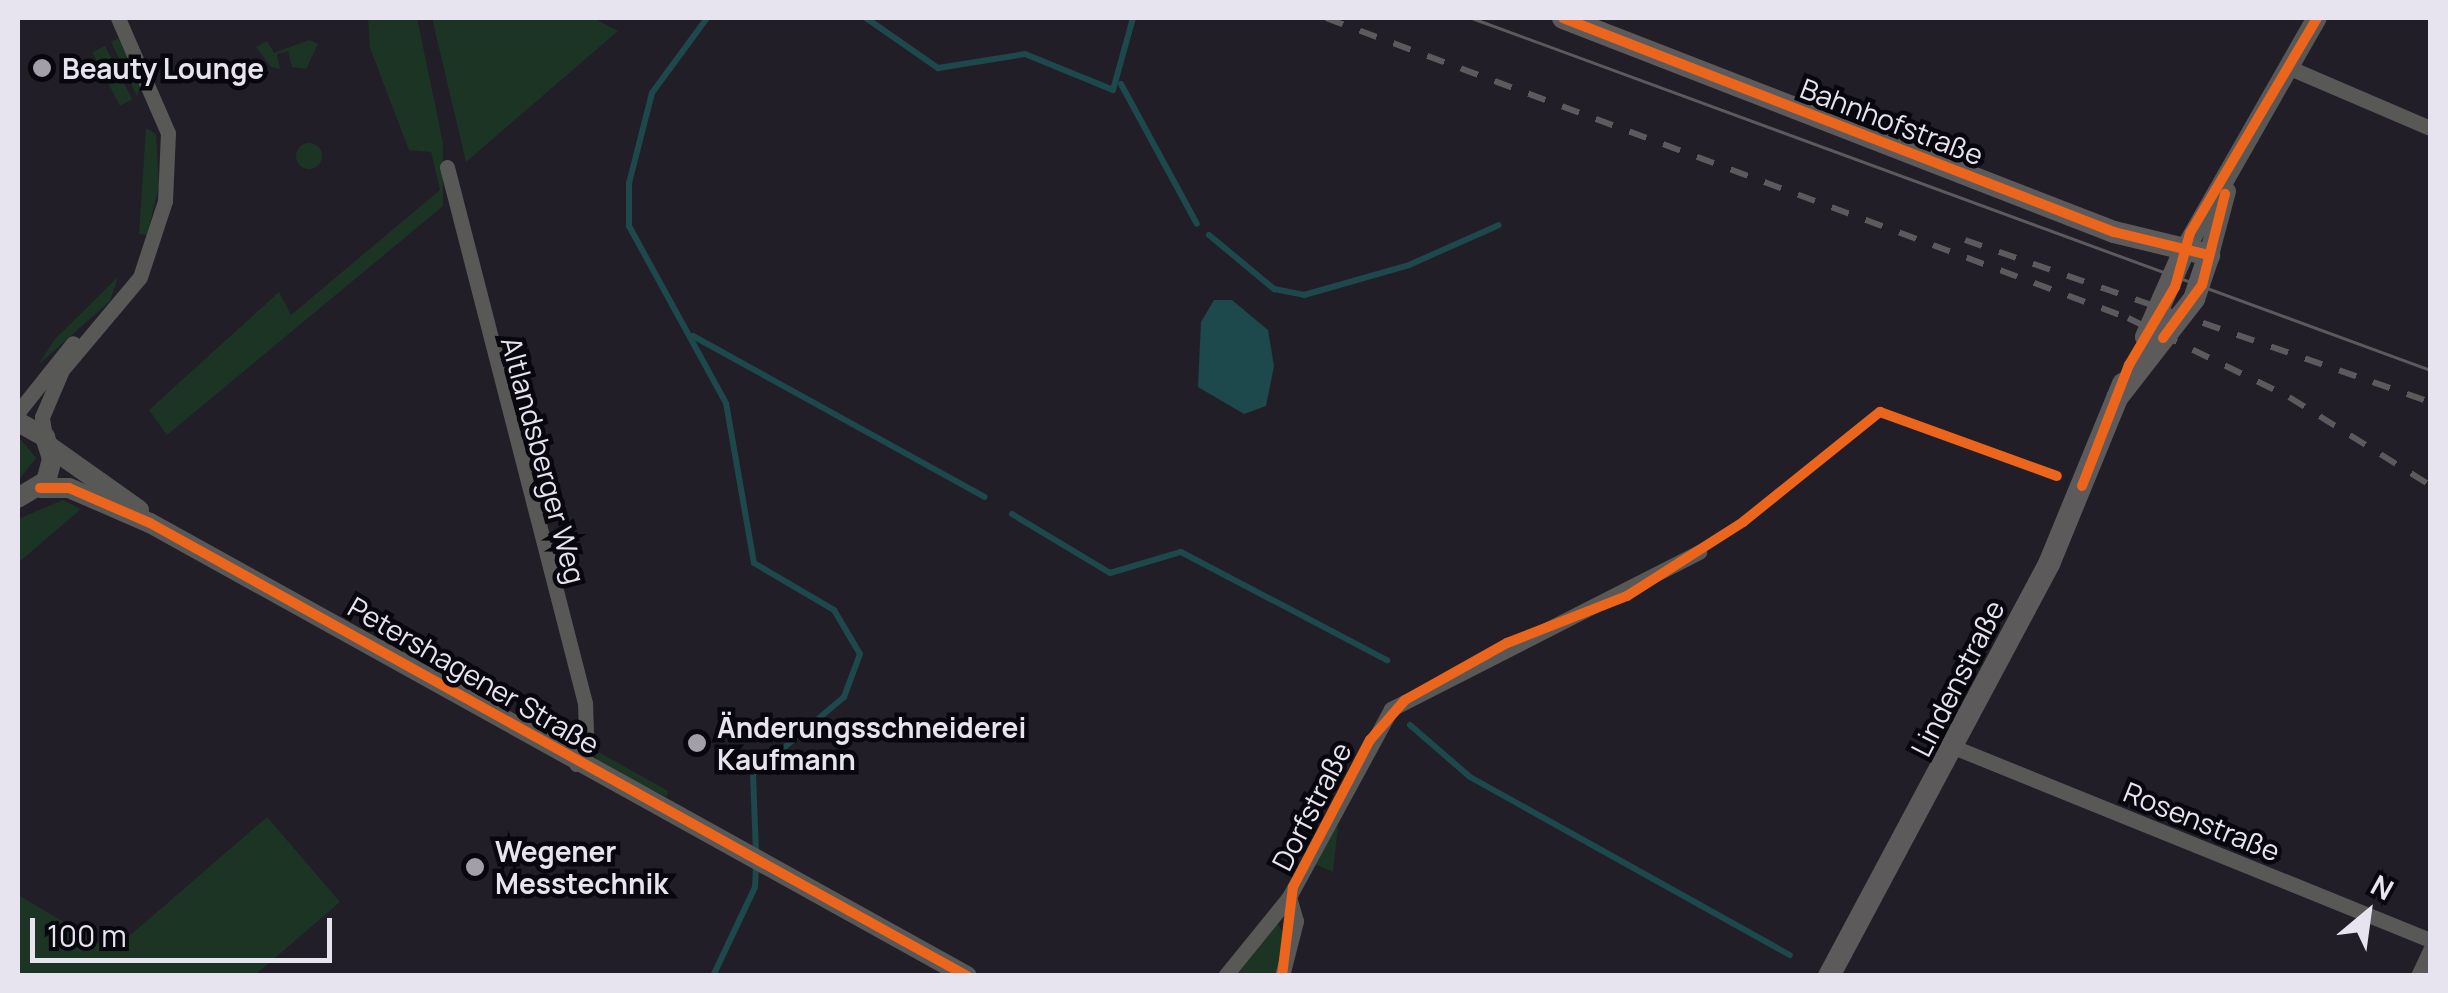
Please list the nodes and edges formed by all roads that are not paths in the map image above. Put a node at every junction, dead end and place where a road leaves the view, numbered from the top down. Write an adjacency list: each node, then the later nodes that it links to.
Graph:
1 (118, 18): 10 (street)
2 (1563, 18): 8 (main road, Bahnhofstraße)
3 (2318, 18): 4 (street)
4 (2290, 68): 5 (street); 7 (street)
5 (2430, 128)
6 (447, 167): 20 (street, Altlandsberger Weg)
7 (2232, 175): 8 (street); 9 (street)
8 (2185, 249): 9 (main road, Bahnhofstraße); 11 (main road, Lindenstraße)
9 (2208, 255): 11 (main road, Lindenstraße)
10 (96, 326): 12 (street); 14 (street)
11 (2117, 398): 19 (main road, Lindenstraße)
12 (18, 412)
13 (18, 422): 14 (street, Petershagener Straße)
14 (48, 442): 15 (street); 17 (street, Petershagener Straße)
15 (40, 488): 16 (street); 17 (street, Petershagener Straße)
16 (18, 498)
17 (150, 523): 20 (street, Petershagener Straße)
18 (1698, 552): 21 (street, Dorfstraße)
19 (1956, 748): 22 (street, Rosenstraße); 27 (main road, Lindenstraße)
20 (576, 764): 24 (street, Petershagener Straße)
21 (1289, 897): 25 (street, Dorfstraße); 26 (street, Dorfstraße)
22 (2430, 940)
23 (2430, 950): 28 (street)
24 (967, 976)
25 (1225, 976)
26 (1282, 976)
27 (1829, 976)
28 (2418, 976)

